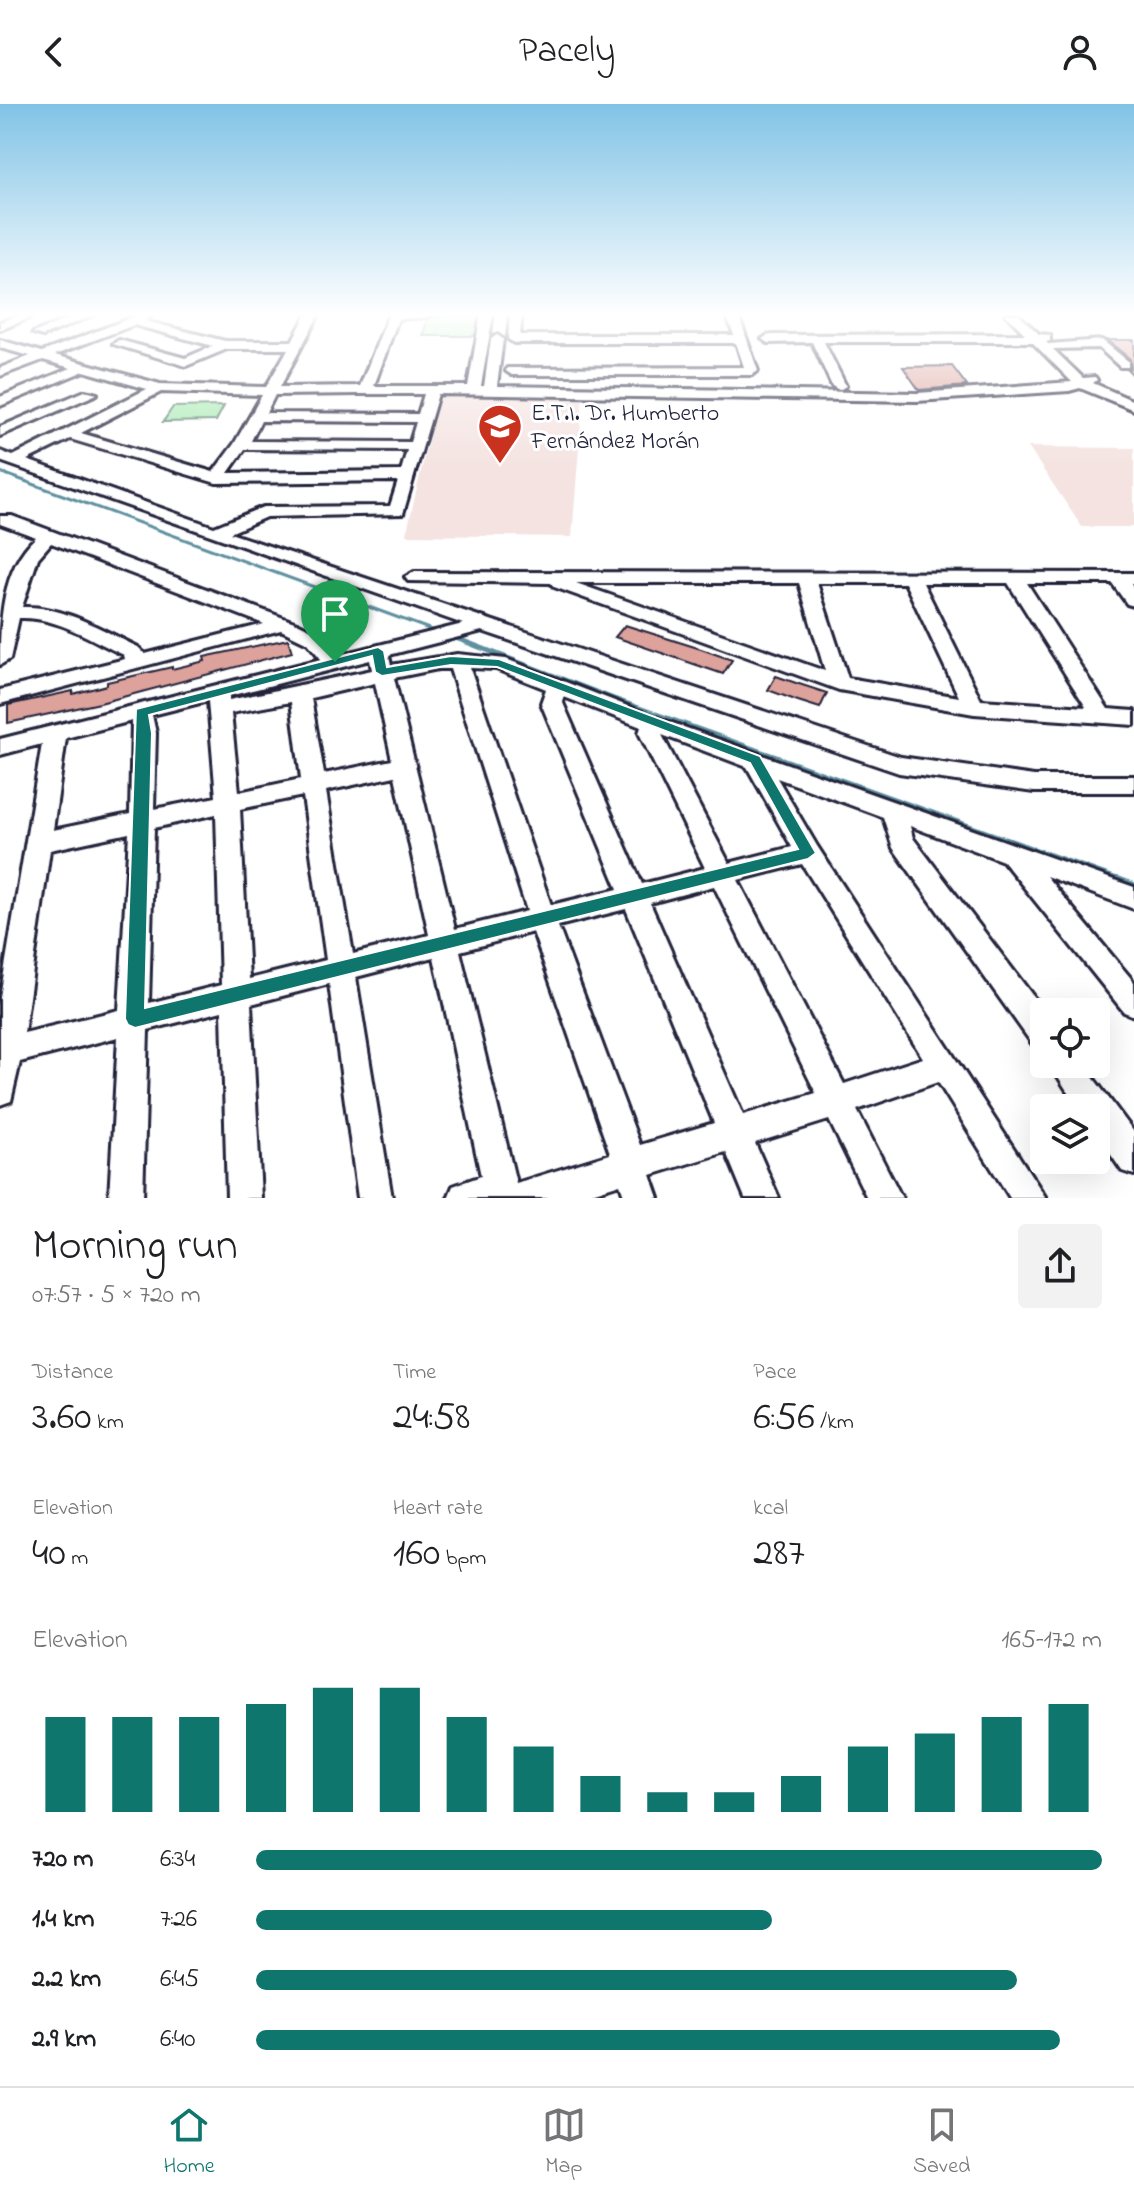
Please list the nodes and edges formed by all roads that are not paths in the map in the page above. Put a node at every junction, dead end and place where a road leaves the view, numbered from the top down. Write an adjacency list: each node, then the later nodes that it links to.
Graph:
1 (71, 365): 9 (street)
2 (285, 365): 17 (street)
3 (375, 365): 18 (street)
4 (478, 365): 14 (street)
5 (493, 365): 15 (street)
6 (750, 365): 10 (street)
7 (829, 365): 12 (street)
8 (1068, 365): 11 (street)
9 (81, 368): 13 (street); 21 (street)
10 (512, 371)
11 (1085, 382): 15 (street); 20 (street); 22 (street)
12 (839, 386)
13 (159, 388): 17 (street); 26 (street)
14 (474, 390): 15 (street); 16 (street)
15 (490, 390)
16 (432, 391): 18 (street); 24 (street)
17 (271, 392): 18 (street); 23 (street)
18 (365, 392)
19 (90, 394): 25 (street)
20 (1134, 400)
21 (0, 402)
22 (1134, 406)
23 (257, 417): 24 (street); 27 (street)
24 (424, 418): 28 (street)
25 (0, 432)
26 (66, 433): 29 (street); 31 (street)
27 (241, 445): 28 (street); 31 (street)
28 (416, 446): 30 (street)
29 (7, 458): 33 (street)
30 (407, 476): 31 (street); 33 (street)
31 (216, 478)
32 (6, 520): 34 (street)
33 (215, 533): 44 (street)
34 (48, 536): 42 (street); 43 (street)
35 (414, 577): 38 (street)
36 (806, 577): 37 (street); 38 (street); 50 (street)
37 (911, 577): 39 (street); 55 (street)
38 (545, 578): 50 (street)
39 (1014, 578): 40 (street); 57 (street)
40 (1125, 578): 41 (street)
41 (1134, 600)
42 (12, 613): 45 (street); 49 (street)
43 (280, 623): 47 (street); 49 (street)
44 (485, 624): 48 (street); 64 (street)
45 (0, 659)
46 (457, 660): 48 (street); 51 (street); 75 (street)
47 (335, 662): 48 (street); 54 (street)
48 (380, 662): 52 (street); 63 (street)
49 (136, 664): 53 (street)
50 (839, 683): 55 (street)
51 (557, 686): 59 (street); 73 (street)
52 (300, 693): 54 (street); 65 (street)
53 (0, 697)
54 (220, 700): 56 (street); 66 (street)
55 (974, 707): 57 (street)
56 (141, 712): 60 (street); 68 (street)
57 (1103, 718): 58 (street)
58 (1134, 718)
59 (653, 724): 62 (street); 72 (street)
60 (55, 735): 61 (street); 69 (street)
61 (0, 747)
62 (755, 760): 67 (street); 70 (street)
63 (404, 766): 65 (street); 76 (street)
64 (1134, 784)
65 (314, 785): 66 (street); 77 (street)
66 (228, 803): 68 (street); 78 (street)
67 (897, 810): 71 (street); 80 (street)
68 (142, 821): 69 (street); 81 (street)
69 (38, 843): 82 (street)
70 (808, 853): 72 (street); 83 (street)
71 (1012, 854): 74 (street); 79 (street)
72 (720, 875): 73 (street); 86 (street)
73 (633, 896): 75 (street); 87 (street)
74 (1134, 898)
75 (542, 918): 76 (street); 89 (street)
76 (446, 941): 77 (street); 90 (street)
77 (339, 968): 78 (street); 93 (street)
78 (237, 994): 81 (street); 92 (street)
79 (1134, 1003)
80 (1030, 1016)
81 (135, 1019): 82 (street); 91 (street)
82 (3, 1052): 85 (street)
83 (943, 1066): 86 (street); 98 (street)
84 (1075, 1078): 88 (street)
85 (0, 1090)
86 (836, 1104): 87 (street); 97 (street)
87 (734, 1132): 89 (street); 96 (street)
88 (1134, 1159)
89 (631, 1164): 90 (street); 95 (street)
90 (508, 1194): 94 (street)
91 (126, 1198)
92 (244, 1198)
93 (375, 1198)
94 (465, 1198)
95 (642, 1198)
96 (762, 1198)
97 (885, 1198)
98 (1029, 1198)

